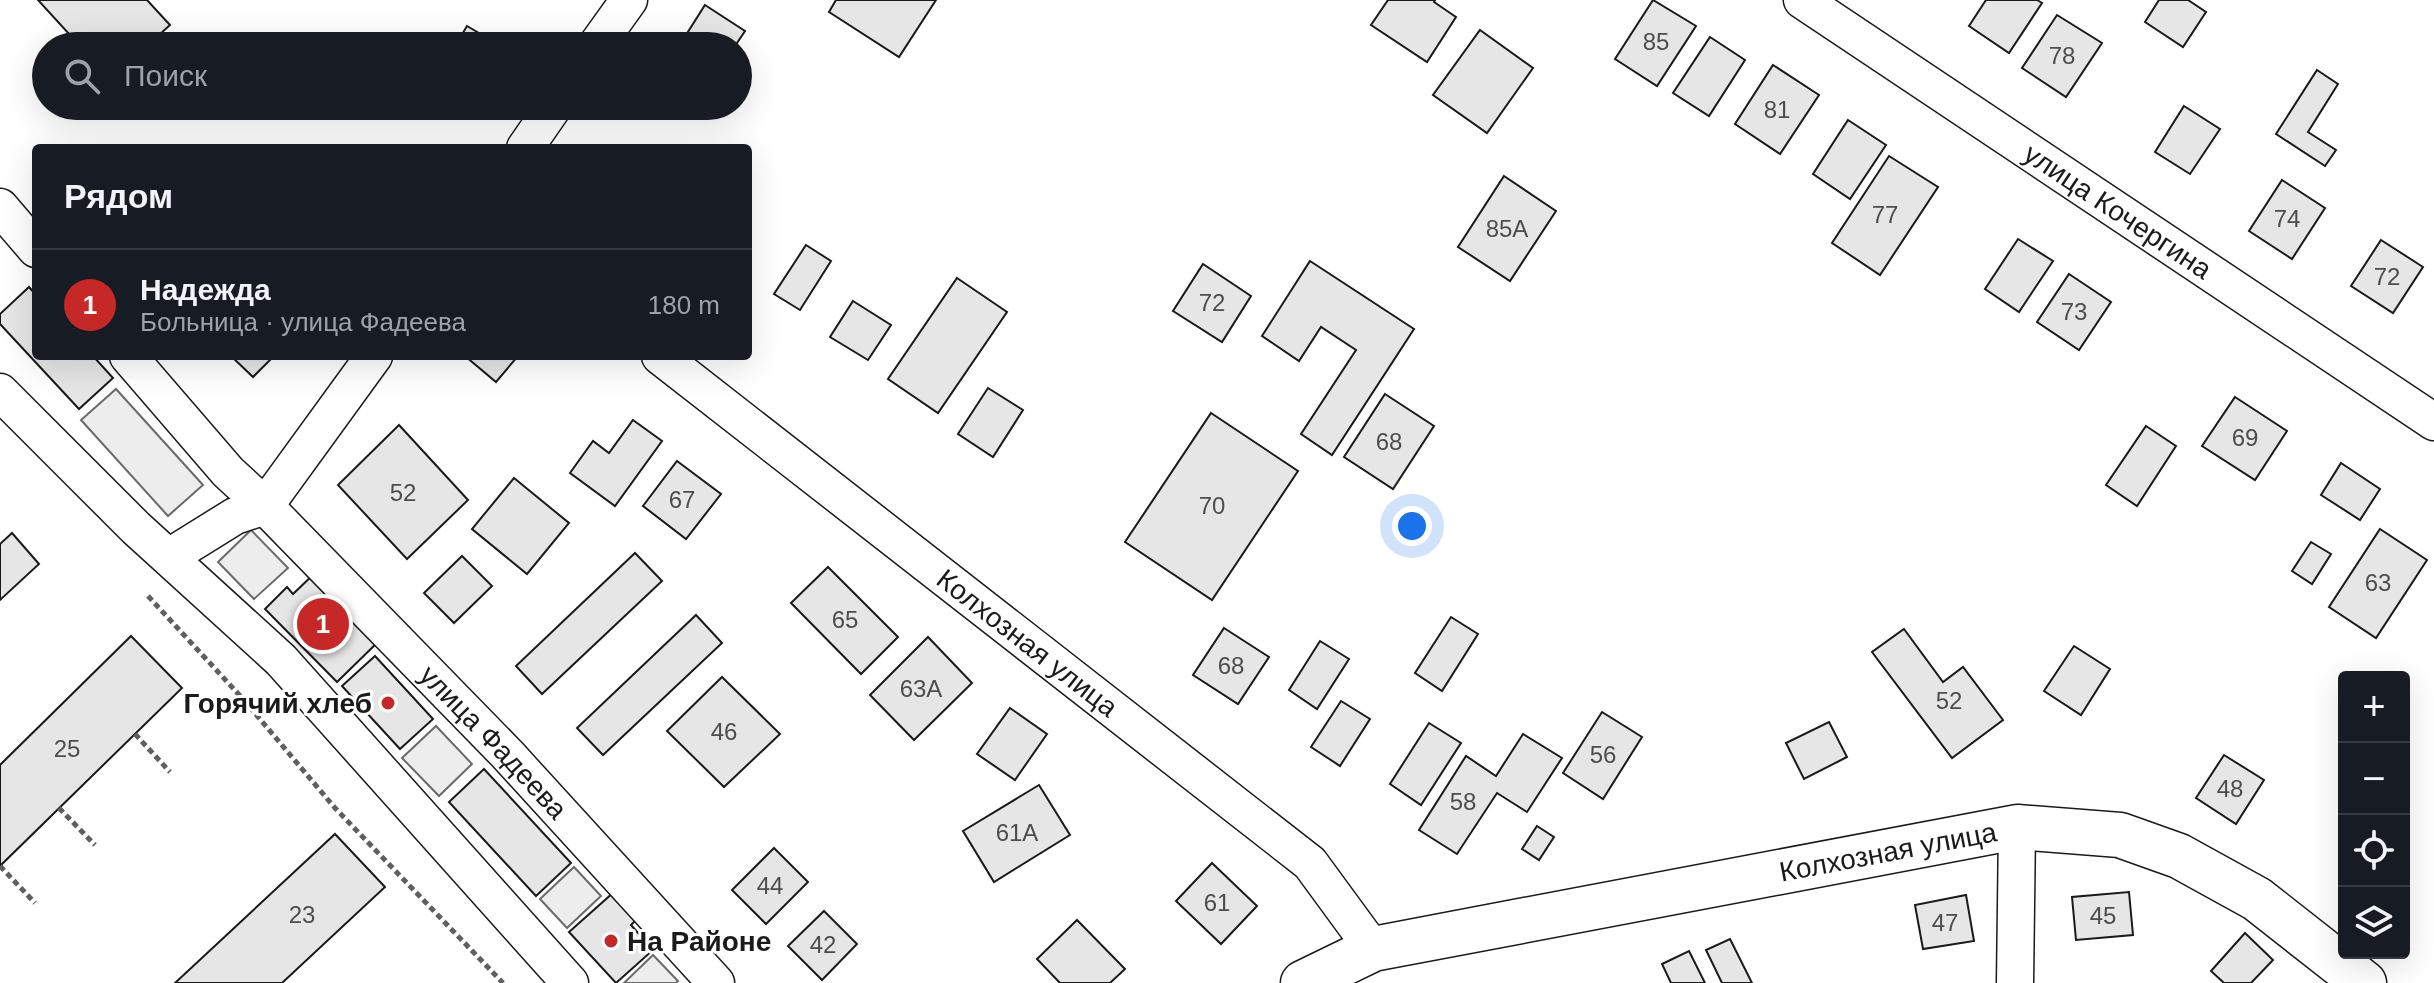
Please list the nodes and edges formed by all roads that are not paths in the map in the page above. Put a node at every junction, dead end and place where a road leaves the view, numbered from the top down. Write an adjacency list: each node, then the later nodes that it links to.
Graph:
1 (629, 0): 3 (street)
2 (1802, 0): 12 (street, улица Кочергина)
3 (606, 32)
4 (544, 120): 5 (street)
5 (528, 144)
6 (0, 207): 7 (street)
7 (32, 244)
8 (131, 360): 13 (street, улица Фадеева)
9 (371, 360): 13 (street)
10 (665, 360): 16 (street, Колхозная улица)
11 (0, 392): 14 (street)
12 (2434, 422)
13 (265, 506): 14 (street); 18 (street, улица Фадеева)
14 (169, 557): 17 (street)
15 (2017, 827): 16 (main road, Колхозная улица); 20 (street); 21 (main road, Колхозная улица)
16 (1373, 949): 19 (main road, Колхозная улица)
17 (570, 983)
18 (716, 983)
19 (1303, 983)
20 (2015, 983)
21 (2364, 983)

